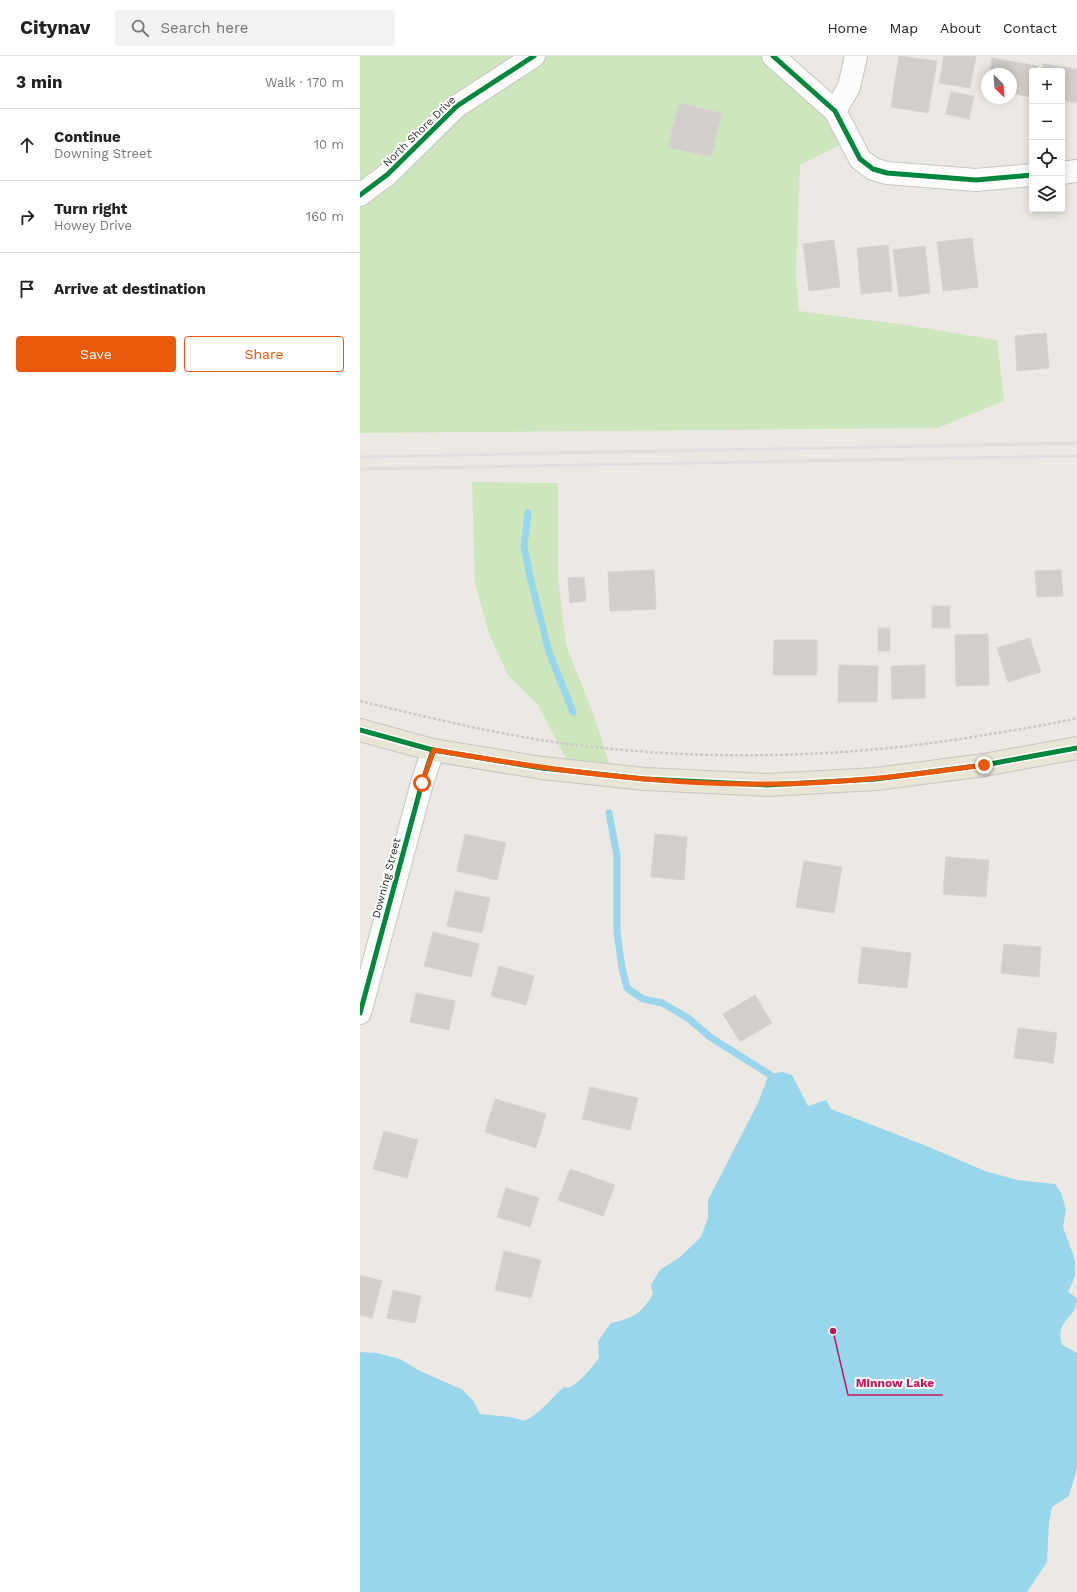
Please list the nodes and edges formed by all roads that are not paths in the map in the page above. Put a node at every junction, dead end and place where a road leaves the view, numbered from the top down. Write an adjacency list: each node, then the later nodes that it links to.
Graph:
1 (534, 56): 8 (street, North Shore Drive)
2 (773, 56): 4 (street)
3 (856, 56): 4 (street)
4 (835, 111): 7 (street)
5 (1077, 171): 6 (street)
6 (1065, 173)
7 (1029, 176)
8 (360, 195)
9 (360, 730): 11 (main road)
10 (1077, 748): 11 (main road)
11 (434, 750): 12 (street, Downing Street)
12 (360, 1013)

